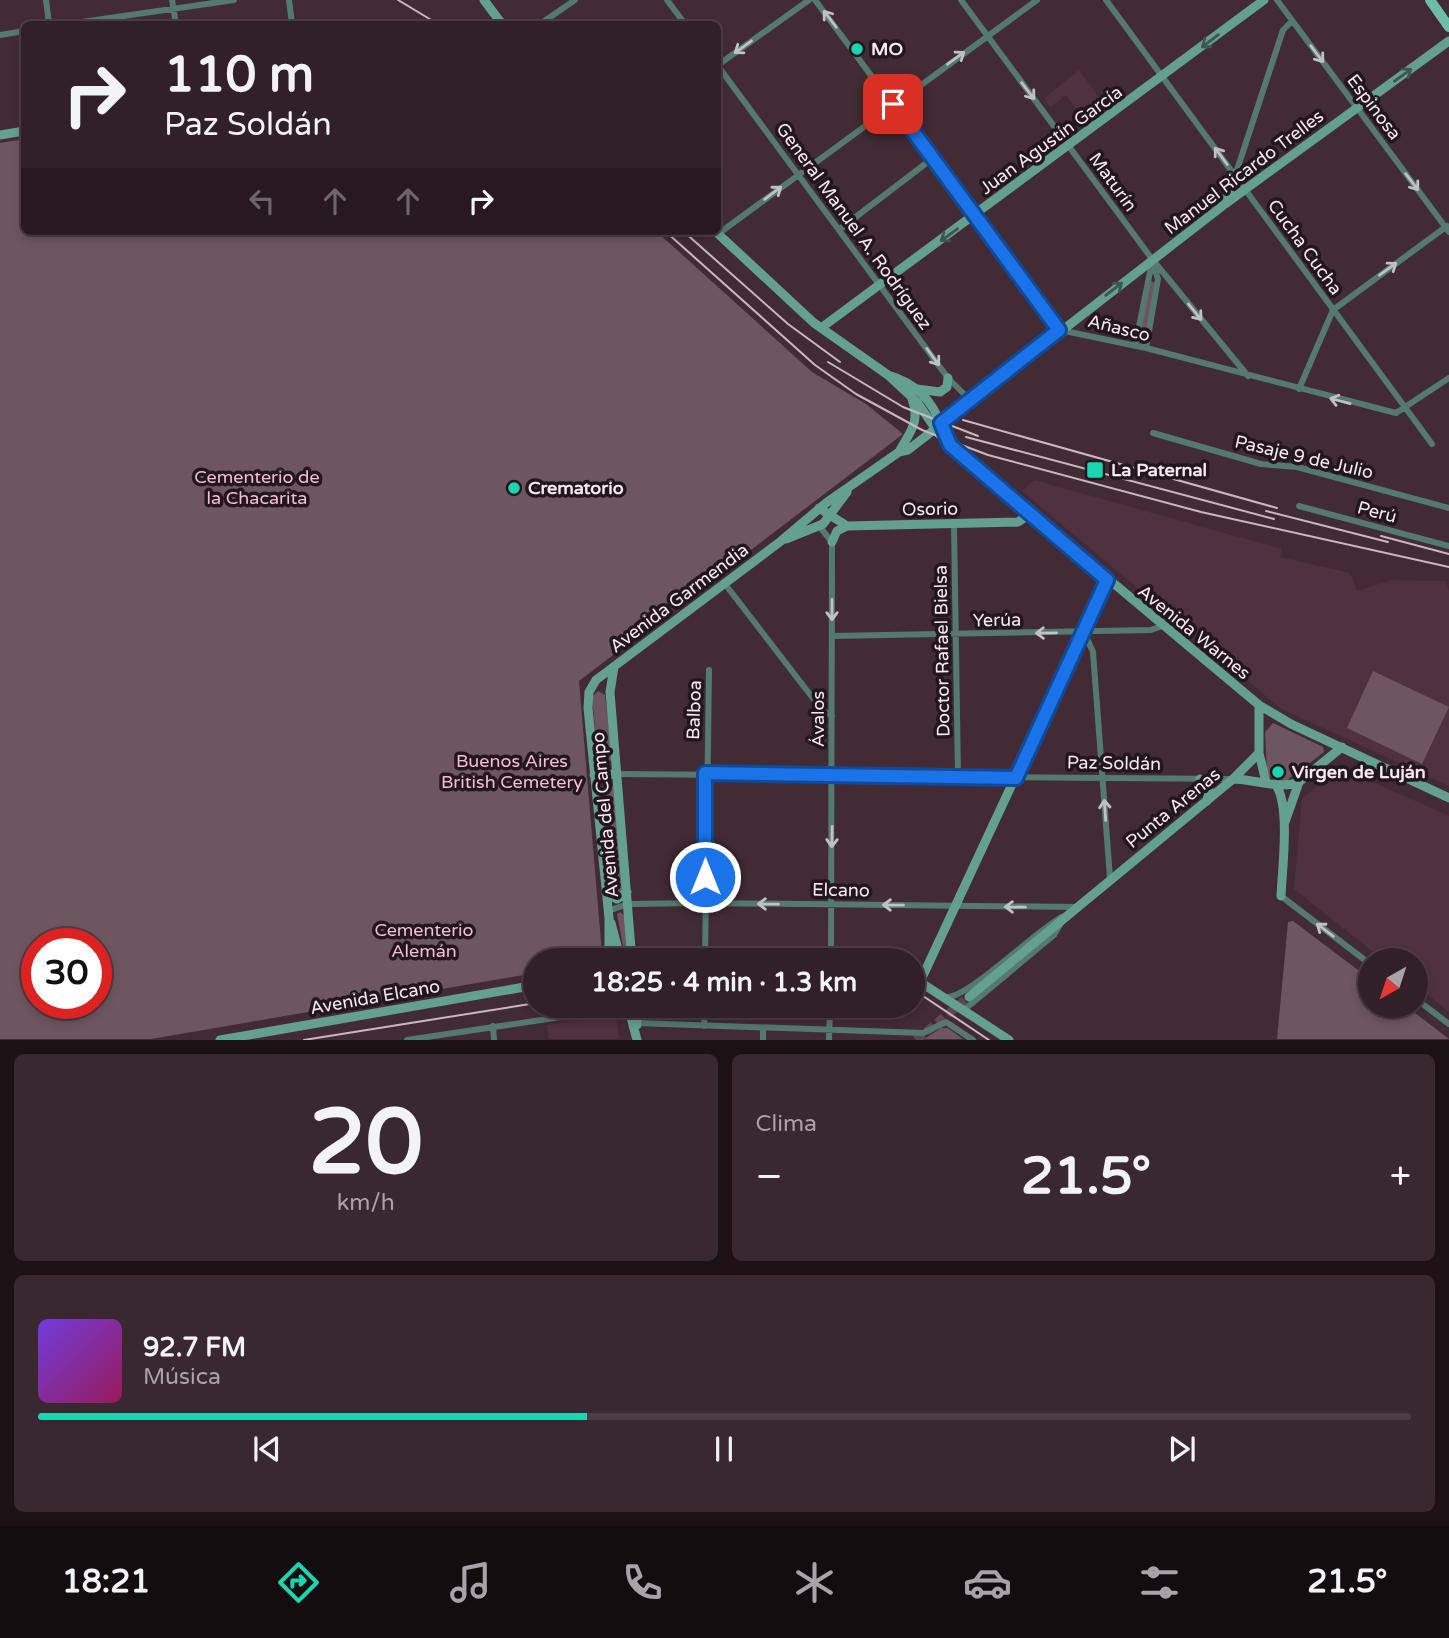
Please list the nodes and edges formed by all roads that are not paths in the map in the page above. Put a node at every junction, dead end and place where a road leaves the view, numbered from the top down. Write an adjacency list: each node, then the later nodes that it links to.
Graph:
1 (46, 0): 17 (street)
2 (172, 0): 16 (street)
3 (234, 0): 16 (street)
4 (289, 0): 20 (street)
5 (484, 0): 21 (main road)
6 (575, 0): 22 (street)
7 (667, 0): 23 (street)
8 (809, 0): 30 (street, one-way to 30)
9 (815, 0): 33 (street, Añasco, one-way to 9)
10 (961, 0): 28 (street, Maturín)
11 (1037, 0): 28 (street)
12 (1106, 0): 32 (street, Cucha Cucha)
13 (1264, 0): 32 (main road, Juan Agustín García, one-way to 32)
14 (1277, 0): 24 (street, Espinosa)
15 (1430, 0): 25 (main road)
16 (174, 9): 18 (street); 19 (street)
17 (49, 21)
18 (89, 21)
19 (176, 21)
20 (292, 21)
21 (500, 21)
22 (544, 21)
23 (683, 21)
24 (1292, 21): 34 (street, Espinosa, one-way to 34); 40 (street)
25 (1449, 27)
26 (21, 32): 27 (street)
27 (0, 35)
28 (987, 36): 33 (street, one-way to 28); 37 (street, Maturín, one-way to 37)
29 (1449, 41): 34 (main road, Manuel Ricardo Trelles, one-way to 29)
30 (721, 64)
31 (721, 70): 39 (street, General Manuel A. Rodríguez)
32 (1163, 76): 37 (main road, Juan Agustín García); 40 (street, Cucha Cucha, one-way to 32)
33 (893, 104): 38 (street, Añasco); 39 (street)
34 (1357, 108): 41 (main road, Manuel Ricardo Trelles); 44 (street, Espinosa, one-way to 44)
35 (21, 132): 36 (main road)
36 (0, 135)
37 (1069, 146): 43 (main road, Juan Agustín García); 48 (street, Maturín)
38 (933, 158): 43 (street, Añasco); 46 (street)
39 (800, 174): 45 (street, one-way to 39); 46 (street, General Manuel A. Rodríguez)
40 (1235, 176): 41 (street, Cucha Cucha); 42 (main road)
41 (1245, 190): 42 (main road, Manuel Ricardo Trelles); 50 (street, Cucha Cucha)
42 (1225, 204): 48 (main road, Manuel Ricardo Trelles)
43 (975, 216): 49 (main road, Juan Agustín García, one-way to 49); 52 (street, Añasco)
44 (1448, 228): 50 (street, one-way to 44)
45 (721, 229)
46 (840, 229): 49 (street, General Manuel A. Rodríguez)
47 (720, 235): 51 (main road, Avenida Warnes)
48 (1152, 260): 52 (main road, Manuel Ricardo Trelles, one-way to 48); 53 (street); 54 (street); 56 (street, Maturín, one-way to 56)
49 (880, 285): 51 (main road, Juan Agustín García); 57 (street, General Manuel A. Rodríguez, one-way to 57)
50 (1334, 310): 60 (street); 63 (street, Cucha Cucha)
51 (821, 328): 55 (main road, Avenida Warnes)
52 (1059, 330): 53 (street, Añasco); 62 (main road, Manuel Ricardo Trelles)
53 (1135, 346): 54 (street, Añasco)
54 (1146, 348): 56 (street, Añasco)
55 (888, 375): 59 (main road, Avenida Warnes); 61 (main road, Avenida Warnes)
56 (1248, 376): 60 (street, Añasco)
57 (948, 378): 59 (main road); 62 (street, General Manuel A. Rodríguez)
58 (1449, 378): 63 (street)
59 (917, 389): 64 (main road, Avenida Warnes)
60 (1299, 389): 63 (street, Añasco, one-way to 60)
61 (911, 398): 64 (main road, Avenida Warnes); 69 (main road)
62 (970, 400): 64 (main road, Avenida Garmendia)
63 (1405, 408): 67 (street, Cucha Cucha)
64 (938, 426): 66 (main road, Avenida Garmendia); 68 (main road, Avenida Warnes)
65 (1153, 433): 72 (street, Pasaje 9 de Julio)
66 (923, 438): 68 (main road); 69 (main road, Avenida Garmendia)
67 (1432, 444)
68 (950, 445): 74 (main road, Avenida Warnes)
69 (899, 452): 70 (main road, Avenida Garmendia)
70 (849, 489): 73 (main road, Avenida Garmendia); 75 (main road, Avenida Garmendia)
71 (1299, 506): 81 (street, Perú)
72 (1449, 508)
73 (816, 511): 75 (main road); 77 (main road); 79 (main road, Avenida Garmendia)
74 (1030, 514): 76 (main road, Osorio); 82 (main road, Avenida Warnes)
75 (832, 515): 77 (main road, Avenida Garmendia); 78 (main road)
76 (954, 525): 78 (main road, Osorio); 86 (street, Doctor Rafael Bielsa)
77 (819, 526): 79 (main road, Avenida Garmendia); 80 (street)
78 (847, 526): 80 (main road)
79 (781, 541): 83 (main road, Avenida Garmendia)
80 (832, 542): 87 (street, Ávalos, one-way to 87)
81 (1449, 546)
82 (1107, 580): 84 (main road, Avenida Warnes); 85 (main road)
83 (725, 584): 88 (main road, Avenida Garmendia); 92 (street)
84 (1162, 626): 85 (street, Yerúa); 91 (main road, Avenida Warnes)
85 (1084, 632): 86 (street, Yerúa, one-way to 86); 102 (main road); 103 (street)
86 (956, 634): 87 (street, Yerúa); 101 (street, Doctor Rafael Bielsa)
87 (832, 636): 92 (street, Ávalos)
88 (614, 667): 90 (main road, Avenida Garmendia); 98 (main road, Avenida del Campo)
89 (709, 670): 97 (street, Balboa)
90 (596, 680): 99 (main road, Avenida del Campo)
91 (1259, 705): 93 (main road, Avenida Warnes); 94 (main road)
92 (832, 716): 100 (street, Ávalos)
93 (1276, 716): 94 (main road); 95 (main road, Avenida Warnes)
94 (1260, 733): 96 (main road)
95 (1342, 747): 106 (main road); 108 (main road, Avenida Warnes)
96 (1259, 753): 105 (main road, Punta Arenas); 107 (main road)
97 (705, 773): 98 (street, Paz Soldán); 100 (street, Paz Soldán); 115 (street, Balboa)
98 (617, 774): 99 (main road); 112 (main road, Avenida del Campo)
99 (594, 775): 113 (main road, Avenida del Campo)
100 (832, 776): 101 (street, Paz Soldán); 117 (street, Ávalos, one-way to 117)
101 (958, 776): 102 (street, Paz Soldán)
102 (1016, 778): 103 (street, Paz Soldán); 118 (main road)
103 (1103, 778): 104 (street, Paz Soldán); 111 (street, one-way to 103)
104 (1200, 779): 105 (street, Paz Soldán); 109 (main road)
105 (1233, 779): 107 (main road, Paz Soldán); 109 (main road, Punta Arenas)
106 (1299, 782): 107 (main road, Paz Soldán); 110 (main road)
107 (1271, 783): 110 (main road)
108 (1449, 797)
109 (1207, 801): 111 (main road, Punta Arenas)
110 (1285, 822): 114 (main road)
111 (1110, 878): 119 (main road, Punta Arenas)
112 (627, 892): 113 (main road); 116 (main road, Avenida del Campo)
113 (606, 893): 120 (main road, Avenida del Campo)
114 (1281, 896): 126 (street, one-way to 114)
115 (705, 903): 116 (street, Elcano); 117 (street, Elcano, one-way to 115); 124 (street, Balboa)
116 (628, 904): 120 (street, Elcano); 123 (main road, Avenida del Campo)
117 (831, 904): 118 (street, Elcano, one-way to 117); 125 (street, Ávalos)
118 (955, 906): 119 (street, Elcano, one-way to 118); 127 (main road)
119 (1071, 911): 130 (street, Punta Arenas); 131 (main road, Punta Arenas); 133 (street, Punta Arenas)
120 (608, 915): 121 (main road, Avenida del Campo); 122 (main road, Avenida del Campo)
121 (609, 948)
122 (618, 948)
123 (631, 948)
124 (705, 948)
125 (831, 948)
126 (1358, 955)
127 (925, 965)
128 (925, 985): 130 (main road)
129 (523, 987): 146 (main road, Avenida Elcano)
130 (947, 997): 133 (main road)
131 (969, 997)
132 (1428, 1008): 140 (street)
133 (964, 1010): 152 (main road)
134 (549, 1018): 141 (street)
135 (631, 1018): 145 (main road)
136 (637, 1018): 139 (main road)
137 (704, 1018): 142 (street)
138 (830, 1018): 144 (street)
139 (637, 1023): 142 (street); 145 (main road)
140 (1449, 1024)
141 (492, 1026): 147 (street); 148 (street)
142 (704, 1026): 143 (street)
143 (763, 1028): 144 (street); 149 (street)
144 (830, 1030): 150 (street); 151 (street)
145 (637, 1039)
146 (220, 1040)
147 (407, 1040)
148 (494, 1040)
149 (763, 1040)
150 (829, 1040)
151 (973, 1040)
152 (1009, 1040)

